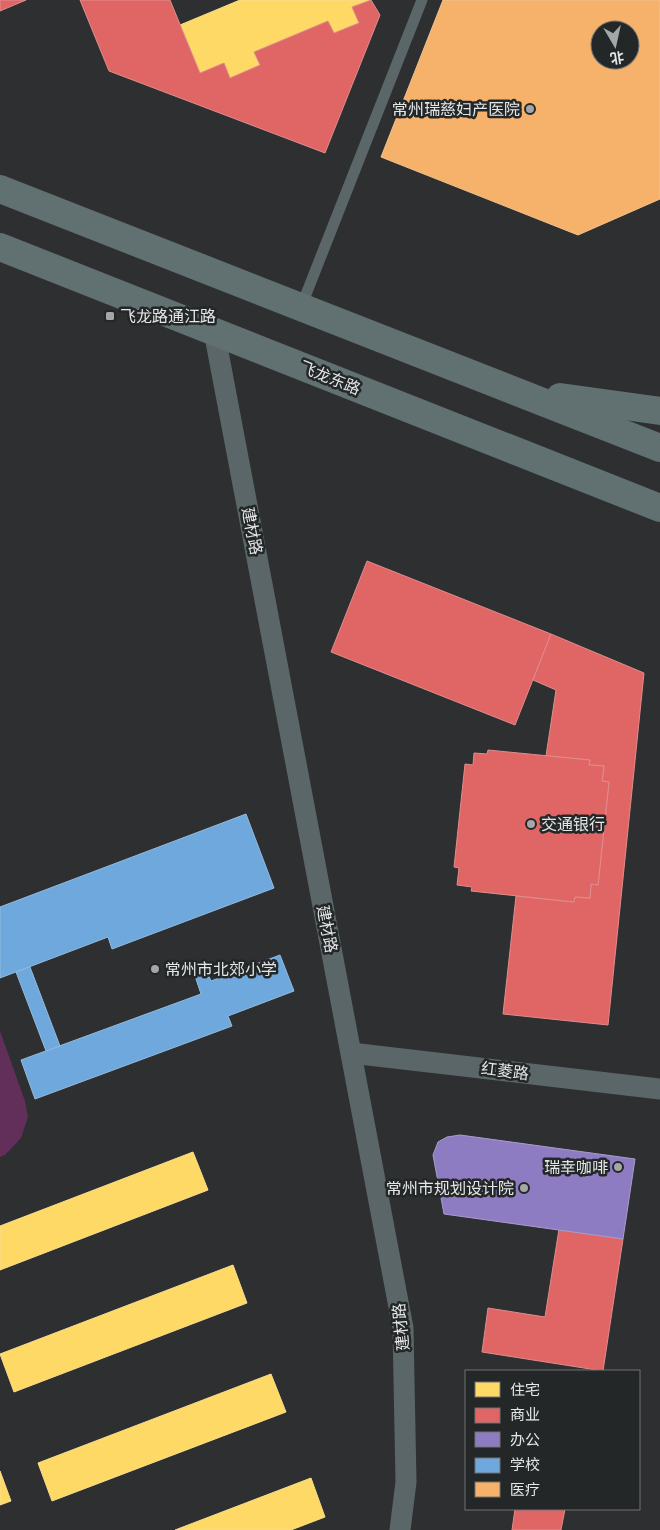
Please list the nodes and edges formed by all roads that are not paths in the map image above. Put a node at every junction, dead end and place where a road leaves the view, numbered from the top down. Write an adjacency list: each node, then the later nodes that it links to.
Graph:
1 (422, 0): 4 (lane)
2 (0, 189): 4 (main road)
3 (0, 247): 5 (main road, 飞龙东路)
4 (301, 308): 6 (main road)
5 (214, 332): 9 (main road, 飞龙东路); 10 (street, 建材路)
6 (512, 390): 7 (main road); 8 (main road)
7 (660, 411)
8 (660, 448)
9 (660, 508)
10 (351, 1053): 11 (street, 红菱路); 12 (street, 建材路)
11 (660, 1089)
12 (400, 1530)

